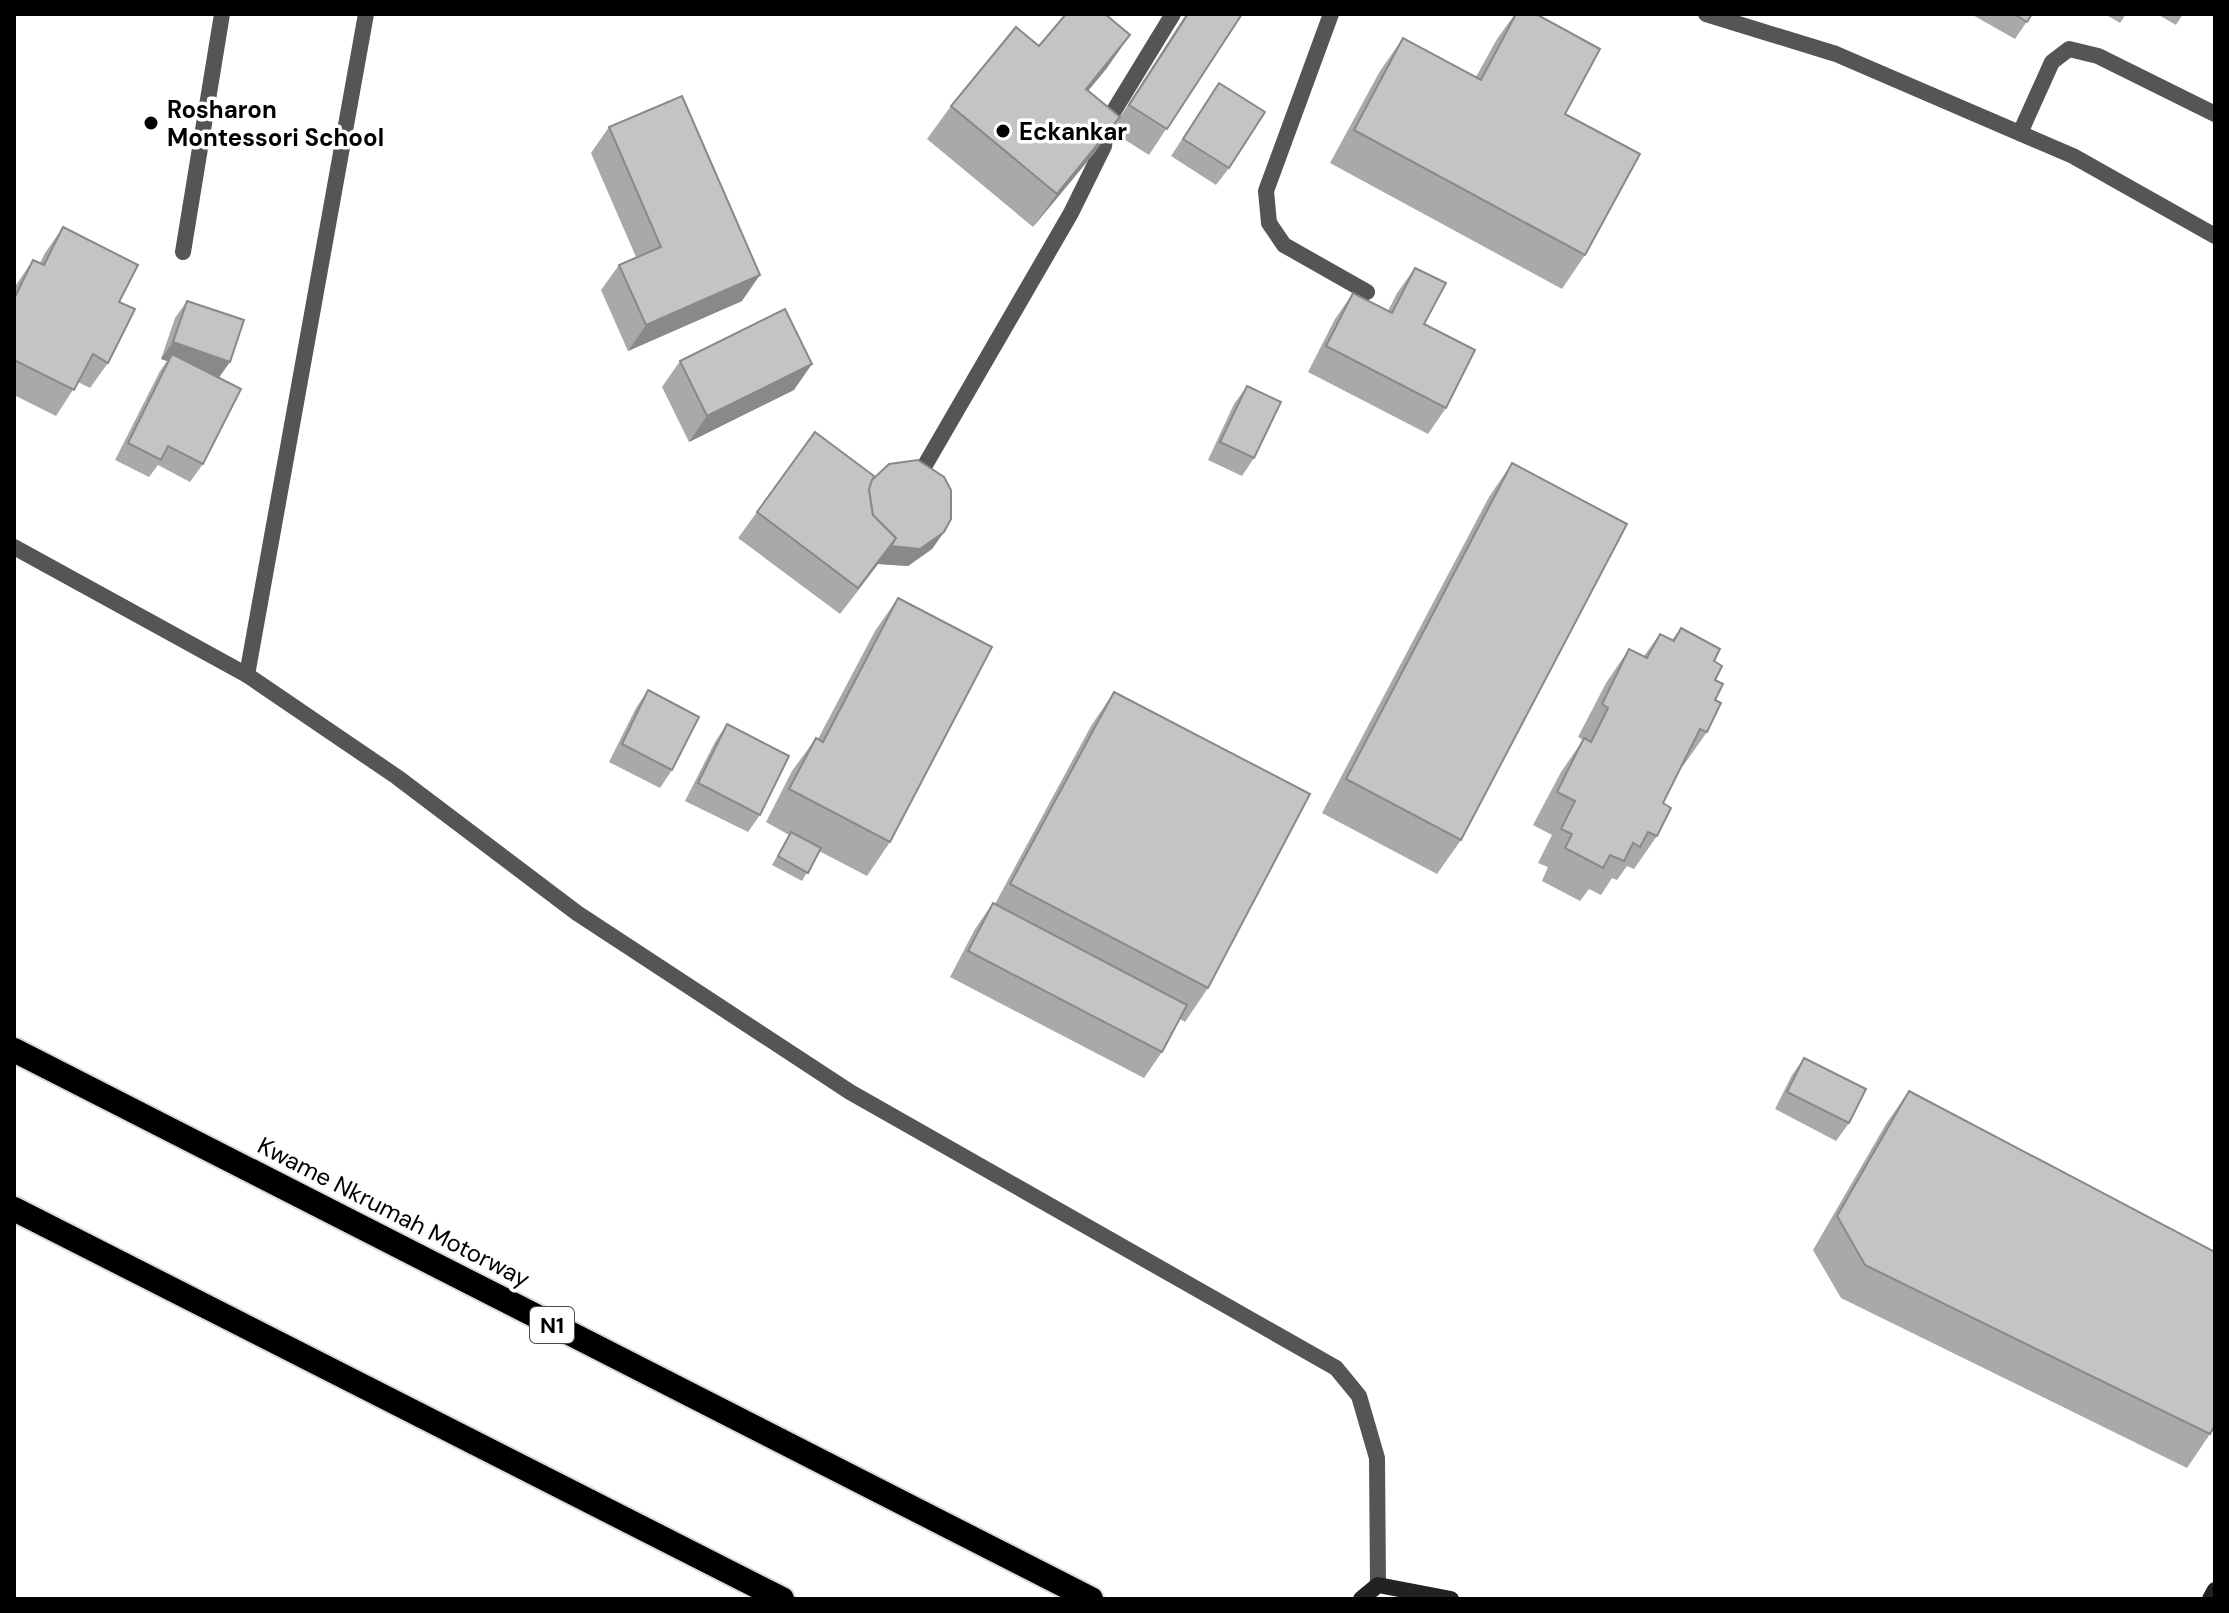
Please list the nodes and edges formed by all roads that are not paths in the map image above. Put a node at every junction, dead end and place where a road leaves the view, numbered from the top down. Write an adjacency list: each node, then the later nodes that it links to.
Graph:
1 (222, 14): 9 (street)
2 (366, 14): 13 (street)
3 (1173, 14): 11 (street)
4 (1331, 14): 10 (street)
5 (1706, 14): 7 (street)
6 (2215, 114): 7 (street)
7 (2020, 133): 8 (street)
8 (2215, 236)
9 (183, 252)
10 (1367, 292)
11 (921, 472)
12 (14, 547): 13 (street)
13 (247, 675): 16 (street)
14 (14, 1050): 19 (highway, Kwame Nkrumah Motorway / N1)
15 (14, 1209): 18 (highway)
16 (1378, 1585): 20 (street); 21 (street)
17 (2215, 1590): 22 (street)
18 (782, 1599)
19 (1091, 1599)
20 (1361, 1599)
21 (1451, 1599)
22 (2210, 1599)

